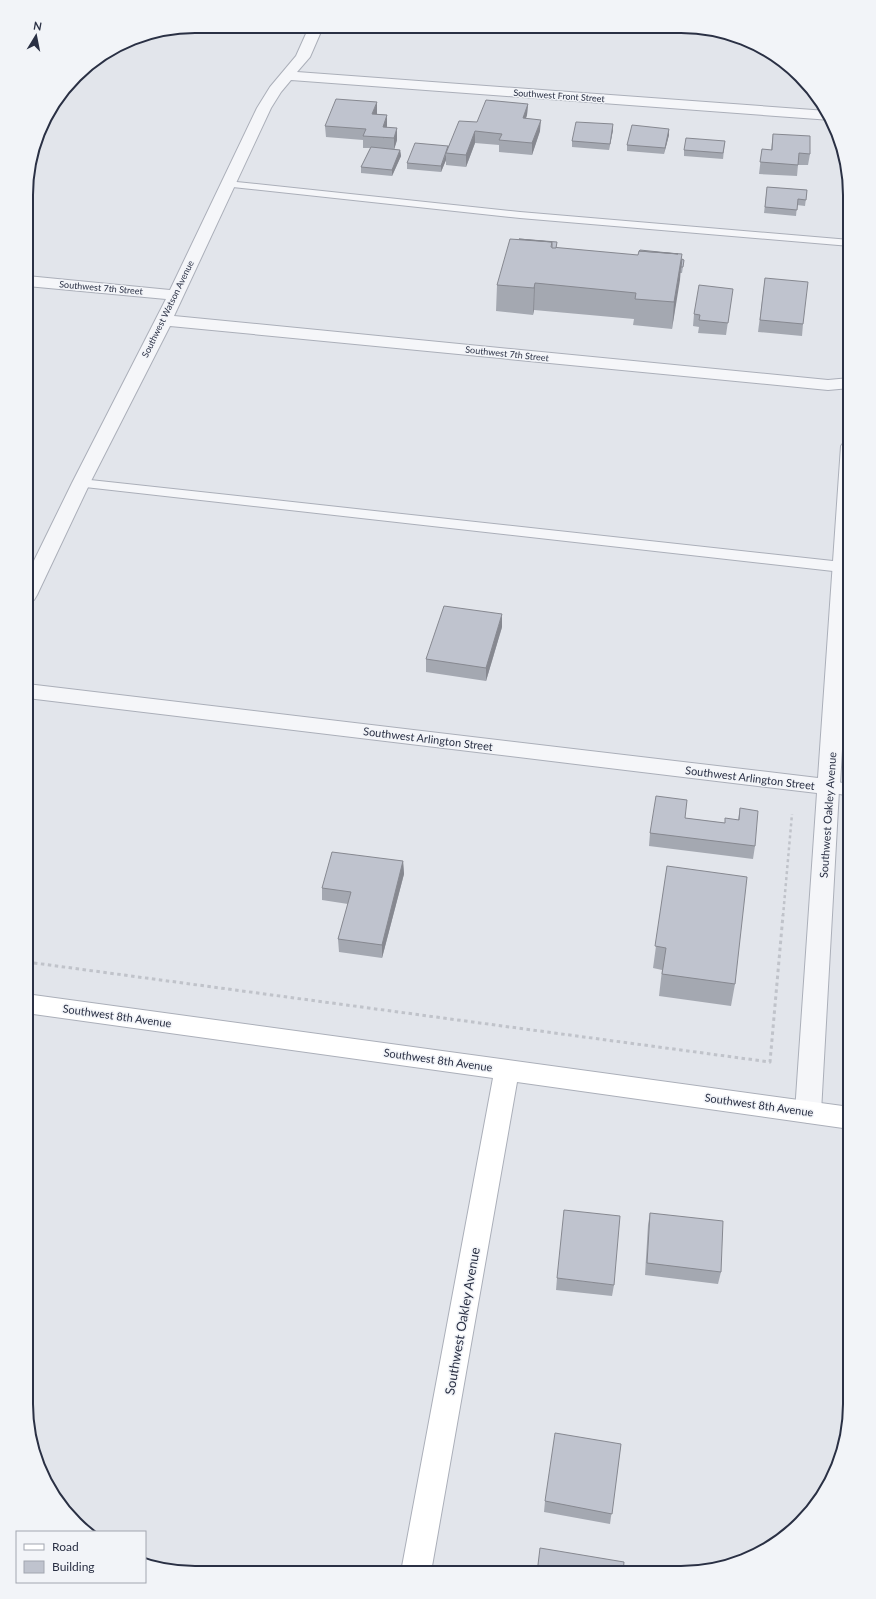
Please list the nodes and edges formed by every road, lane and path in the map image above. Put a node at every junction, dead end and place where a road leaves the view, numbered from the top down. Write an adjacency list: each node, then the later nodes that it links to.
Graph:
1 (313, 33): 2 (street, Southwest Watson Avenue)
2 (288, 76): 3 (street, Southwest Front Street); 4 (street, Southwest Watson Avenue)
3 (822, 115)
4 (227, 184): 5 (lane); 7 (street, Southwest Watson Avenue)
5 (843, 242)
6 (33, 282): 7 (street, Southwest 7th Street)
7 (175, 295): 8 (street, Southwest Watson Avenue)
8 (164, 320): 9 (street, Southwest 7th Street); 10 (street, Southwest Watson Avenue)
9 (843, 384)
10 (81, 483): 12 (lane); 13 (street, Southwest Watson Avenue)
11 (843, 552): 12 (street, Southwest Oakley Avenue)
12 (842, 567): 15 (street, Southwest Oakley Avenue)
13 (33, 583)
14 (33, 692): 15 (street, Southwest Arlington Street)
15 (840, 789): 20 (street, Southwest Oakley Avenue)
16 (792, 814): 17 (path)
17 (33, 963)
18 (33, 1004): 19 (street, Southwest 8th Avenue)
19 (507, 1070): 20 (street, Southwest 8th Avenue); 22 (street, Southwest Oakley Avenue)
20 (808, 1112): 21 (street, Southwest 8th Avenue)
21 (843, 1117)
22 (417, 1566)

